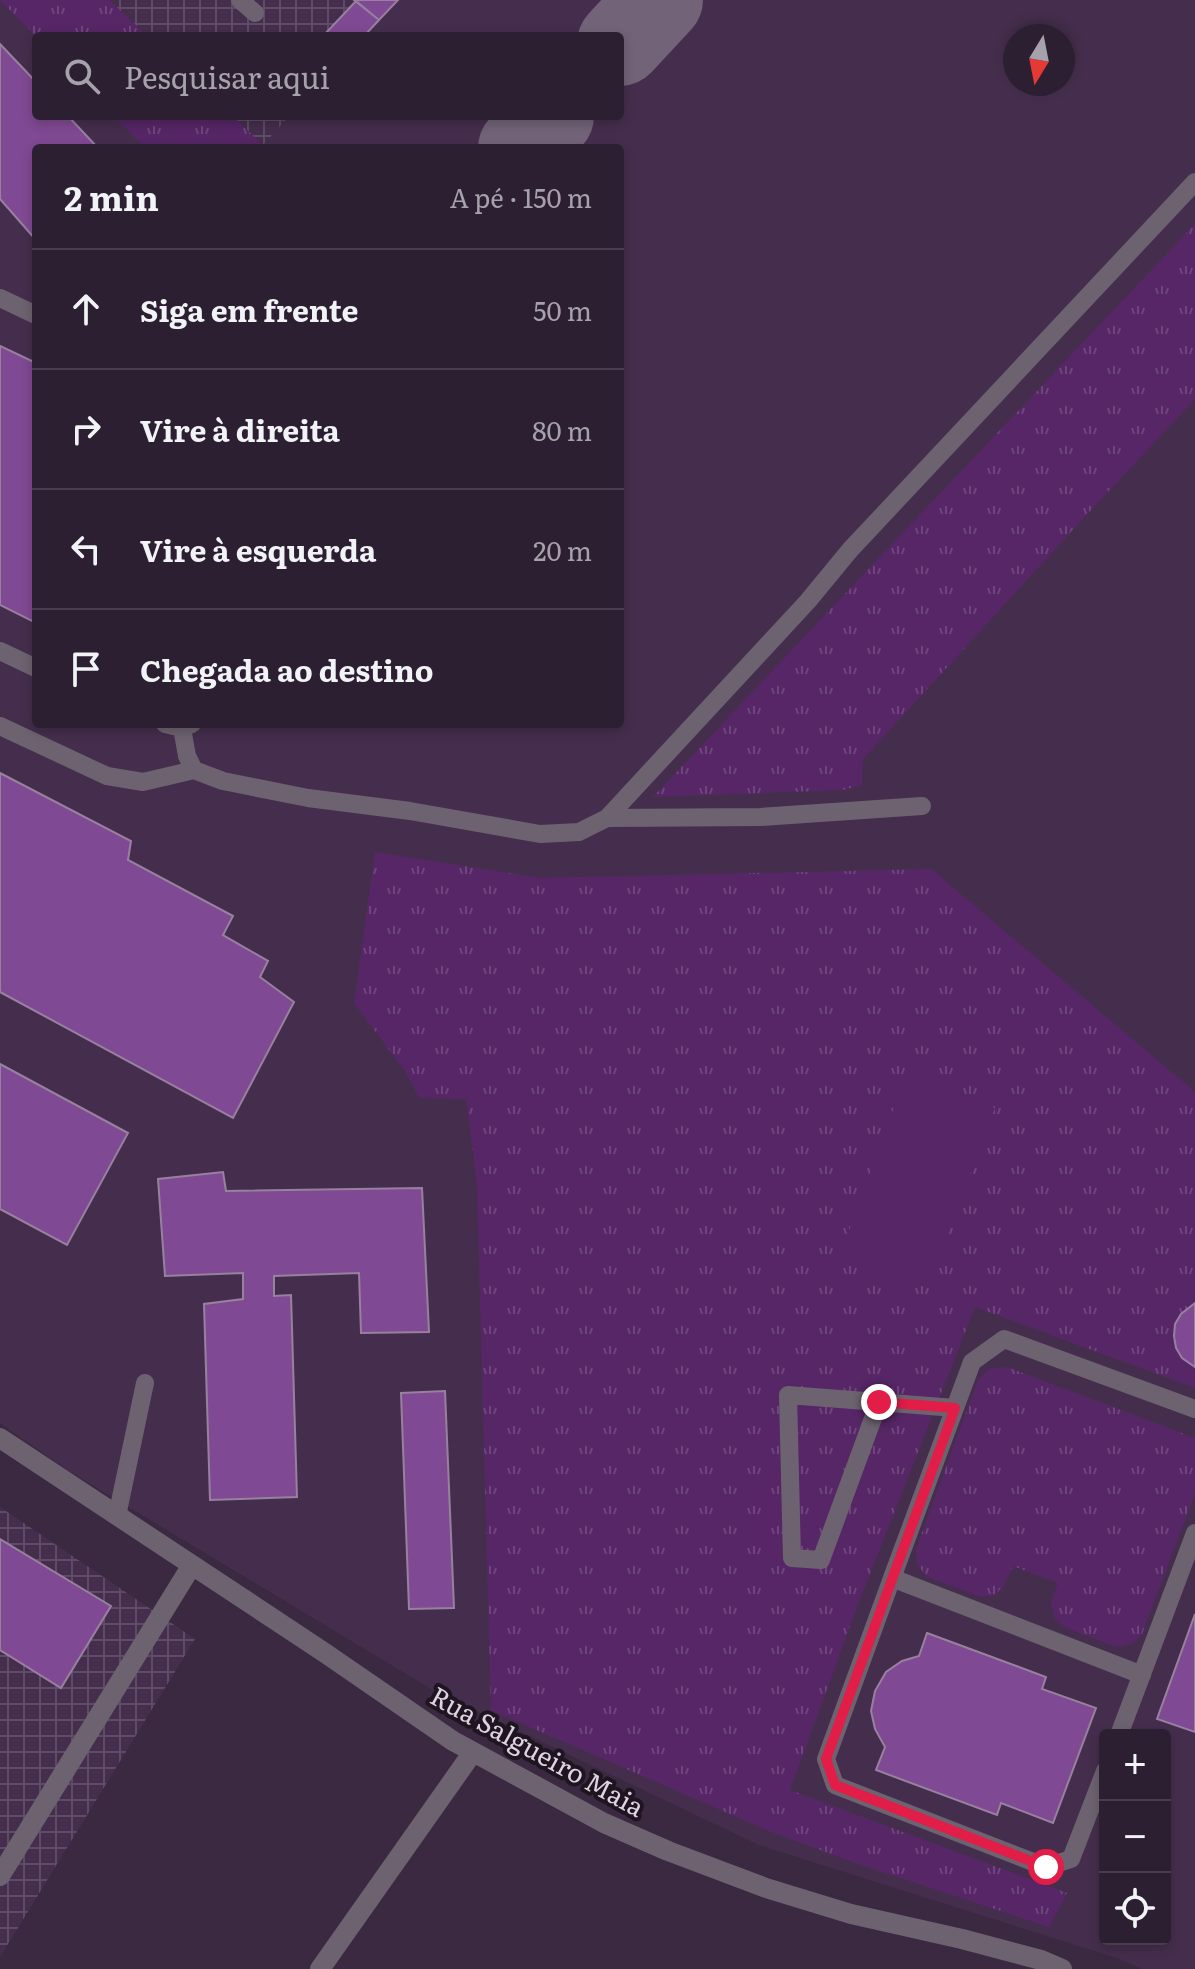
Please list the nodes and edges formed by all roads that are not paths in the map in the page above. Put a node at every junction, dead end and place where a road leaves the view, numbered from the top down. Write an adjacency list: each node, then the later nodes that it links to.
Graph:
1 (240, 0): 2 (lane)
2 (255, 13)
3 (1195, 182): 12 (lane)
4 (0, 298): 5 (lane)
5 (32, 313)
6 (0, 651): 7 (lane)
7 (32, 666)
8 (0, 726): 10 (lane)
9 (181, 728): 10 (lane)
10 (194, 770): 12 (lane)
11 (922, 806): 12 (lane)
12 (607, 818)
13 (145, 1383): 18 (lane)
14 (879, 1402): 14 (lane); 15 (lane)
15 (955, 1408): 16 (lane); 21 (lane)
16 (1195, 1409)
17 (0, 1438): 18 (street, Rua Salgueiro Maia)
18 (117, 1516): 20 (street, Rua Salgueiro Maia)
19 (1195, 1533): 22 (lane)
20 (192, 1565): 24 (street, Rua Salgueiro Maia); 26 (street)
21 (892, 1578): 22 (lane); 25 (lane)
22 (1142, 1675): 23 (lane)
23 (1121, 1729)
24 (473, 1752): 27 (street, Rua Salgueiro Maia); 28 (street)
25 (1099, 1787)
26 (0, 1876)
27 (1039, 1965): 29 (street, Rua Salgueiro Maia)
28 (320, 1969)
29 (1062, 1969)

